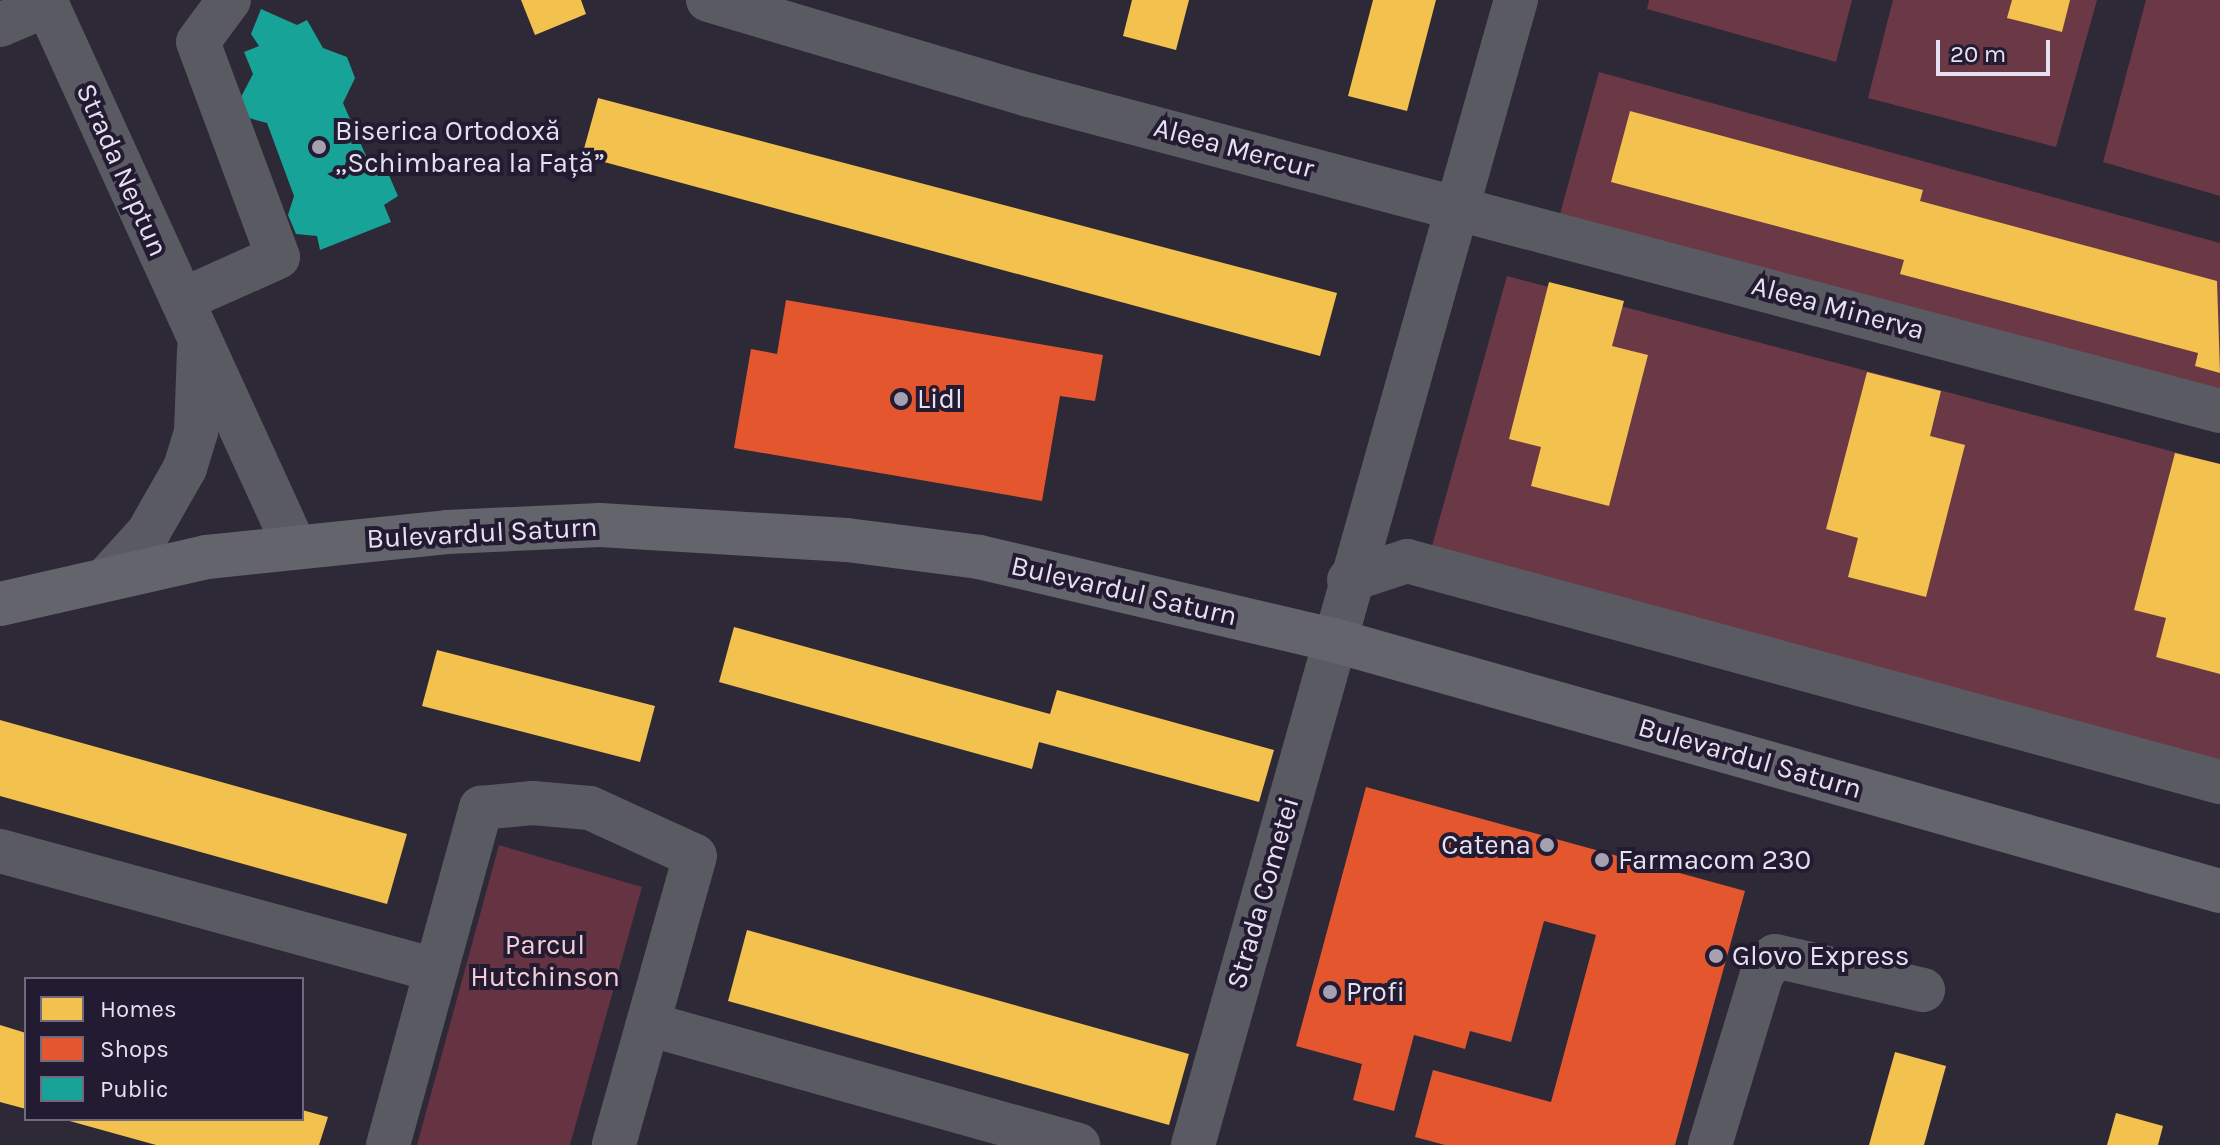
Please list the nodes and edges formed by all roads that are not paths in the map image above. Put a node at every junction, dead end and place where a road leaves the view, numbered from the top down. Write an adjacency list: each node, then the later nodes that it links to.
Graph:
1 (229, 0): 7 (street)
2 (708, 0): 6 (street, Aleea Mercur)
3 (1516, 0): 6 (street)
4 (46, 2): 5 (street, Strada Neptun); 7 (street, Strada Neptun)
5 (0, 25)
6 (1456, 207): 8 (street, Aleea Minerva); 11 (street, Strada Cometei)
7 (190, 318): 9 (street, Strada Neptun); 10 (street, Strada Neptun)
8 (2220, 411)
9 (294, 545): 10 (main road, Bulevardul Saturn); 13 (main road, Bulevardul Saturn)
10 (107, 578): 12 (main road, Bulevardul Saturn)
11 (1349, 580): 13 (street, Strada Cometei); 14 (street)
12 (0, 604)
13 (1333, 640): 16 (main road, Bulevardul Saturn); 23 (street, Strada Cometei)
14 (2220, 782)
15 (0, 851): 17 (street)
16 (2220, 891)
17 (436, 970): 19 (street); 20 (street)
18 (1923, 990): 24 (street)
19 (648, 1024): 21 (street); 22 (street)
20 (388, 1145)
21 (614, 1145)
22 (1078, 1145)
23 (1193, 1145)
24 (1710, 1145)

